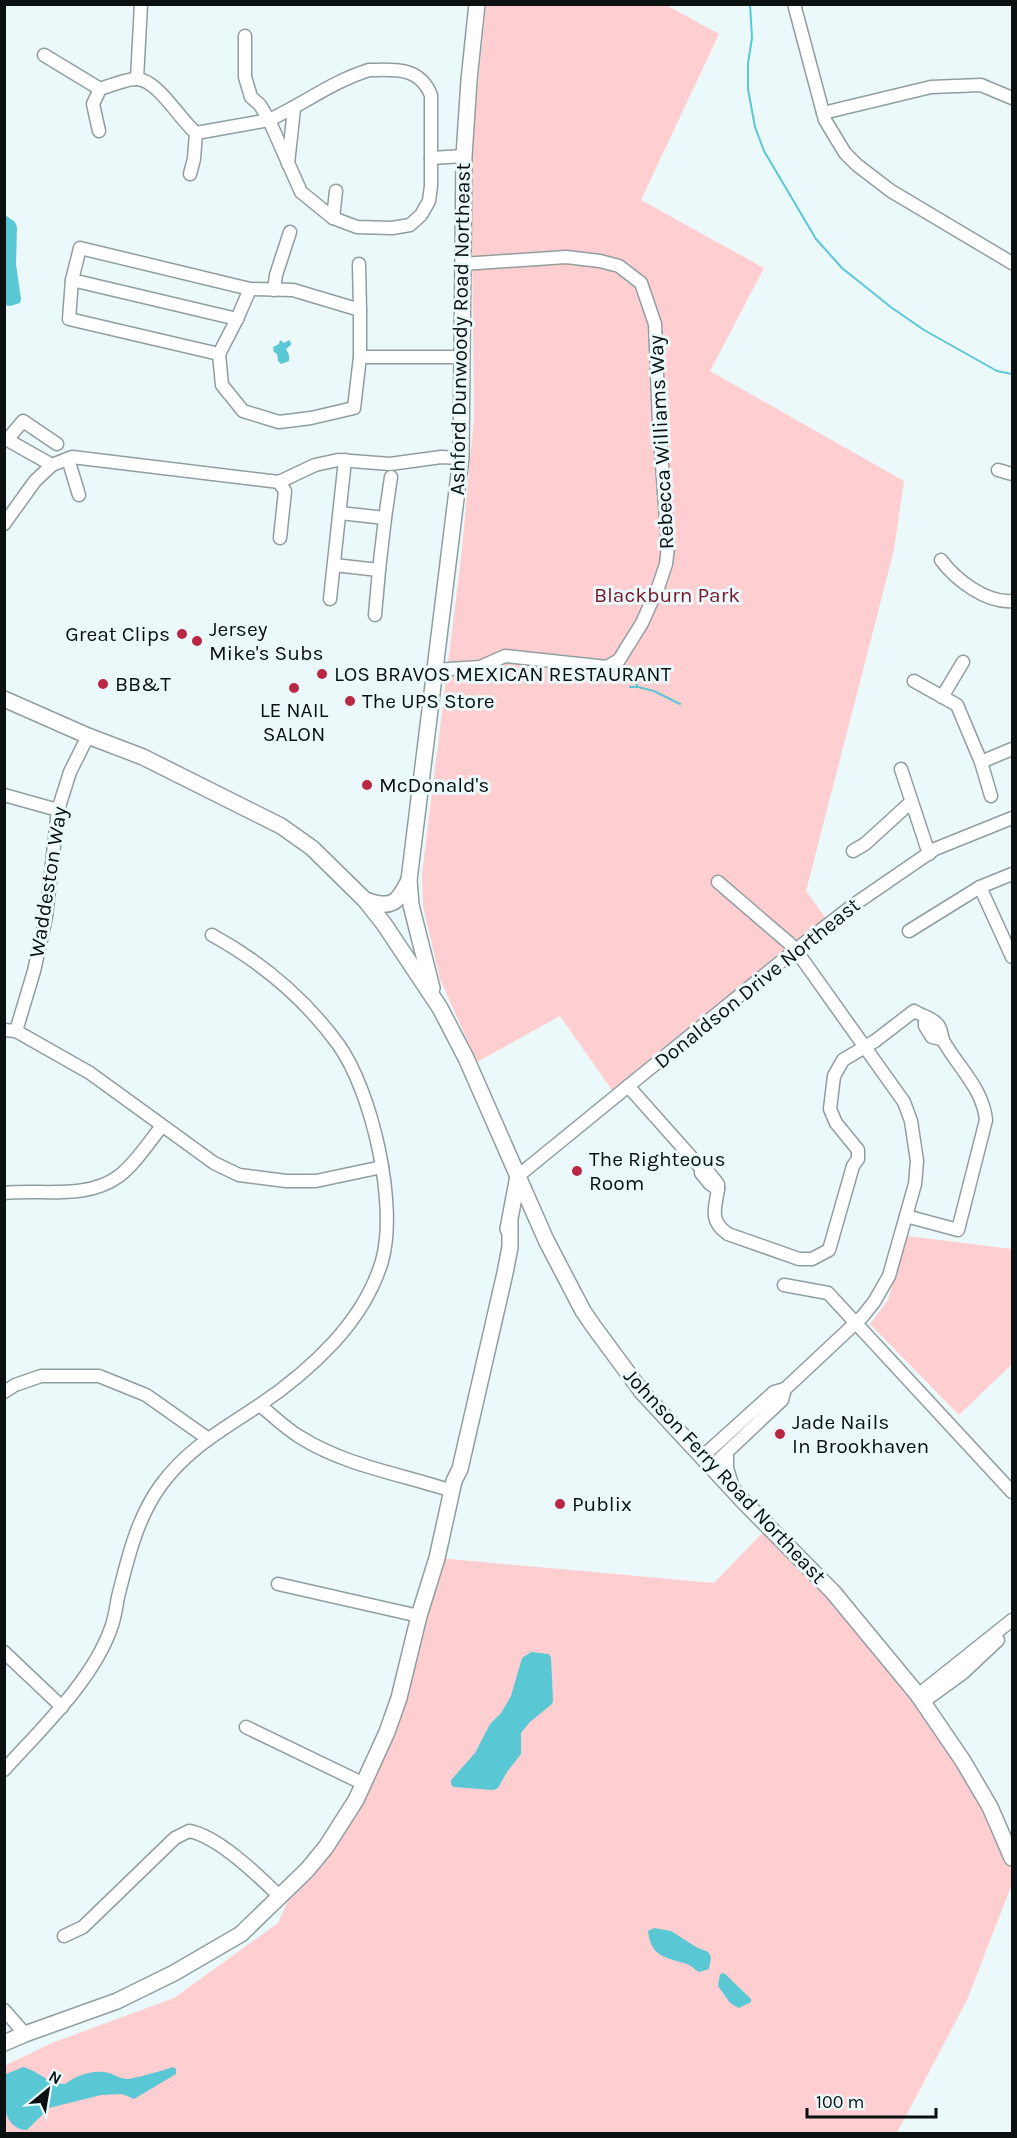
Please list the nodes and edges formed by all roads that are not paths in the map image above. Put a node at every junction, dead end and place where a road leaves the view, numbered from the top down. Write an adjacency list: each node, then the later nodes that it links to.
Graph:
1 (141, 4): 6 (street)
2 (477, 4): 14 (main road, Ashford Dunwoody Road Northeast)
3 (794, 4): 10 (street)
4 (245, 36): 11 (street)
5 (44, 55): 7 (street)
6 (137, 79): 7 (street); 13 (street)
7 (100, 89): 12 (street)
8 (1012, 98): 10 (street)
9 (294, 109): 11 (street); 15 (street); 16 (street)
10 (823, 113): 21 (street)
11 (268, 120): 13 (street); 16 (street)
12 (99, 131)
13 (196, 133): 17 (street)
14 (464, 156): 15 (street); 23 (main road, Ashford Dunwoody Road Northeast)
15 (431, 158): 19 (street)
16 (288, 165): 19 (street)
17 (190, 174)
18 (336, 191): 19 (street)
19 (333, 218)
20 (290, 232): 26 (street)
21 (1012, 263)
22 (358, 264): 27 (street)
23 (462, 264): 31 (main road, Ashford Dunwoody Road Northeast); 54 (street, Rebecca Williams Way)
24 (72, 280): 25 (street); 28 (street); 29 (street)
25 (250, 288): 26 (street); 28 (street)
26 (274, 290): 27 (street)
27 (360, 310): 30 (street)
28 (237, 319): 29 (street)
29 (219, 354): 30 (street)
30 (360, 357): 31 (street)
31 (462, 357): 34 (main road, Ashford Dunwoody Road Northeast)
32 (6, 439): 33 (street); 37 (street)
33 (57, 444)
34 (461, 458): 36 (street); 54 (main road, Ashford Dunwoody Road Northeast)
35 (68, 459): 37 (street); 41 (street); 42 (street)
36 (345, 460): 41 (street); 43 (street)
37 (52, 465): 45 (street)
38 (998, 470): 39 (street)
39 (1012, 474)
40 (391, 477): 44 (street)
41 (279, 482): 46 (street)
42 (79, 495)
43 (340, 513): 44 (street); 48 (street)
44 (385, 518): 49 (street)
45 (4, 524)
46 (280, 538)
47 (941, 560): 51 (street)
48 (334, 565): 49 (street); 50 (street)
49 (379, 570): 52 (street)
50 (330, 599)
51 (1012, 602)
52 (375, 615)
53 (963, 662): 56 (street)
54 (435, 670): 70 (main road, Ashford Dunwoody Road Northeast)
55 (914, 681): 56 (street)
56 (942, 697): 60 (street)
57 (4, 699): 58 (main road)
58 (88, 736): 65 (street, Waddeston Way); 73 (main road)
59 (1012, 749): 60 (street)
60 (981, 762): 63 (street)
61 (901, 769): 64 (street)
62 (4, 795): 65 (street)
63 (991, 796)
64 (911, 802): 67 (street); 68 (street)
65 (58, 810): 81 (street, Waddeston Way)
66 (1012, 818): 68 (street, Donaldson Drive Northeast)
67 (853, 851)
68 (929, 854): 78 (street, Donaldson Drive Northeast)
69 (1012, 874): 72 (street)
70 (409, 880): 73 (main road); 77 (main road, Ashford Dunwoody Road Northeast)
71 (718, 882): 78 (street)
72 (980, 887): 75 (street); 79 (street)
73 (365, 900): 74 (main road)
74 (384, 924): 77 (main road); 80 (main road)
75 (909, 931)
76 (212, 935): 85 (street)
77 (418, 936): 80 (main road, Ashford Dunwoody Road Northeast)
78 (795, 950): 82 (street); 83 (street, Donaldson Drive Northeast)
79 (1012, 957)
80 (440, 1008): 86 (main road, Johnson Ferry Road Northeast)
81 (10, 1031): 84 (street)
82 (864, 1047): 83 (street); 88 (street); 88 (street)
83 (628, 1086): 86 (street, Donaldson Drive Northeast)
84 (162, 1126): 85 (street); 87 (street)
85 (382, 1167): 93 (street)
86 (519, 1176): 96 (main road, Johnson Ferry Road Northeast); 97 (main road)
87 (4, 1193)
88 (906, 1216): 90 (street)
89 (784, 1285): 90 (street)
90 (855, 1323): 91 (street); 99 (street)
91 (785, 1389): 95 (street); 96 (street)
92 (4, 1392): 94 (street)
93 (260, 1405): 94 (street); 97 (street)
94 (207, 1438): 105 (street)
95 (727, 1452): 96 (street); 98 (street)
96 (706, 1462): 98 (main road, Johnson Ferry Road Northeast)
97 (453, 1486): 101 (main road)
98 (734, 1492): 104 (main road, Johnson Ferry Road Northeast)
99 (1012, 1492)
100 (278, 1584): 101 (street)
101 (419, 1616): 108 (main road)
102 (1010, 1624): 104 (street)
103 (4, 1652): 105 (street)
104 (920, 1698): 109 (main road, Johnson Ferry Road Northeast)
105 (62, 1707): 107 (street)
106 (246, 1727): 108 (street)
107 (4, 1770)
108 (364, 1784): 110 (main road)
109 (1012, 1858)
110 (280, 1897): 111 (street); 113 (main road)
111 (64, 1936)
112 (4, 2010): 113 (street)
113 (25, 2034): 114 (main road)
114 (4, 2043)

